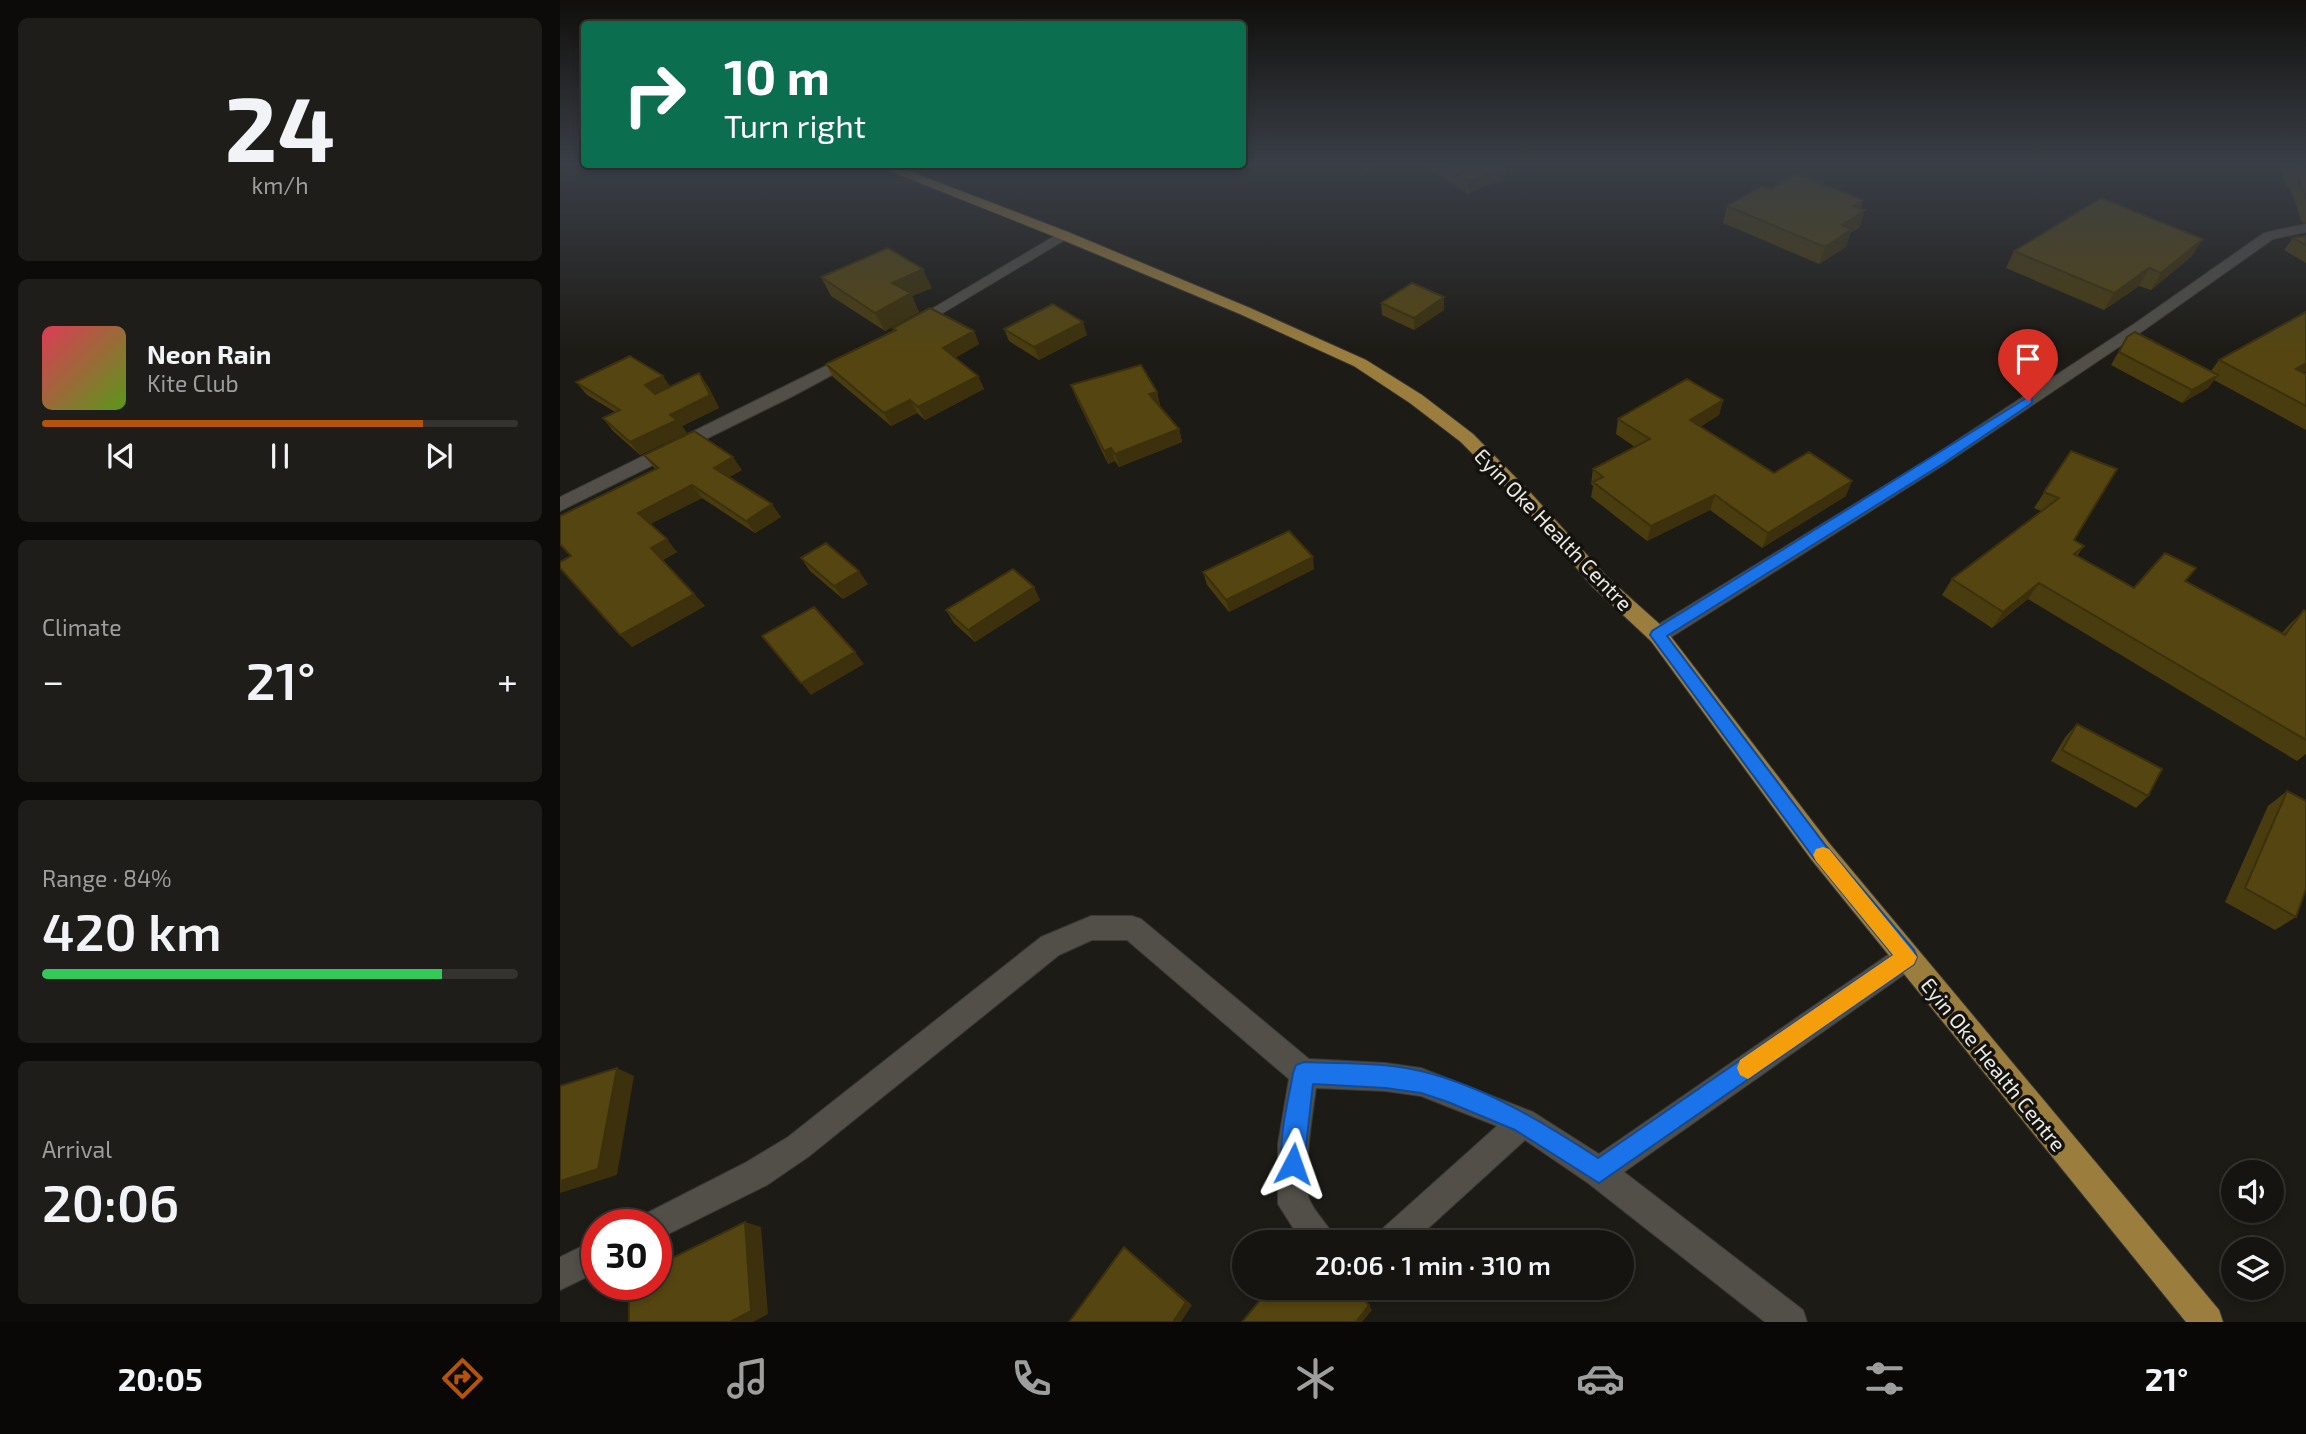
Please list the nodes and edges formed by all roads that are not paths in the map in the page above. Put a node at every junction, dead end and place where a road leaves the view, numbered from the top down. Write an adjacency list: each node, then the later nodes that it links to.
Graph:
1 (1041, 227): 3 (main road, Eyin Oke Health Centre)
2 (2306, 228): 7 (street)
3 (1063, 235): 4 (street); 7 (main road, Eyin Oke Health Centre)
4 (897, 334)
5 (873, 347): 6 (street)
6 (560, 505)
7 (1658, 635): 8 (main road, Eyin Oke Health Centre)
8 (1907, 957): 11 (street); 18 (main road, Eyin Oke Health Centre)
9 (1304, 1073): 10 (street); 12 (street); 13 (street)
10 (1523, 1122): 11 (street); 14 (street)
11 (1599, 1172): 17 (street)
12 (672, 1217)
13 (1312, 1230)
14 (1404, 1230)
15 (581, 1263): 16 (street)
16 (560, 1274)
17 (1791, 1322)
18 (2207, 1322)

